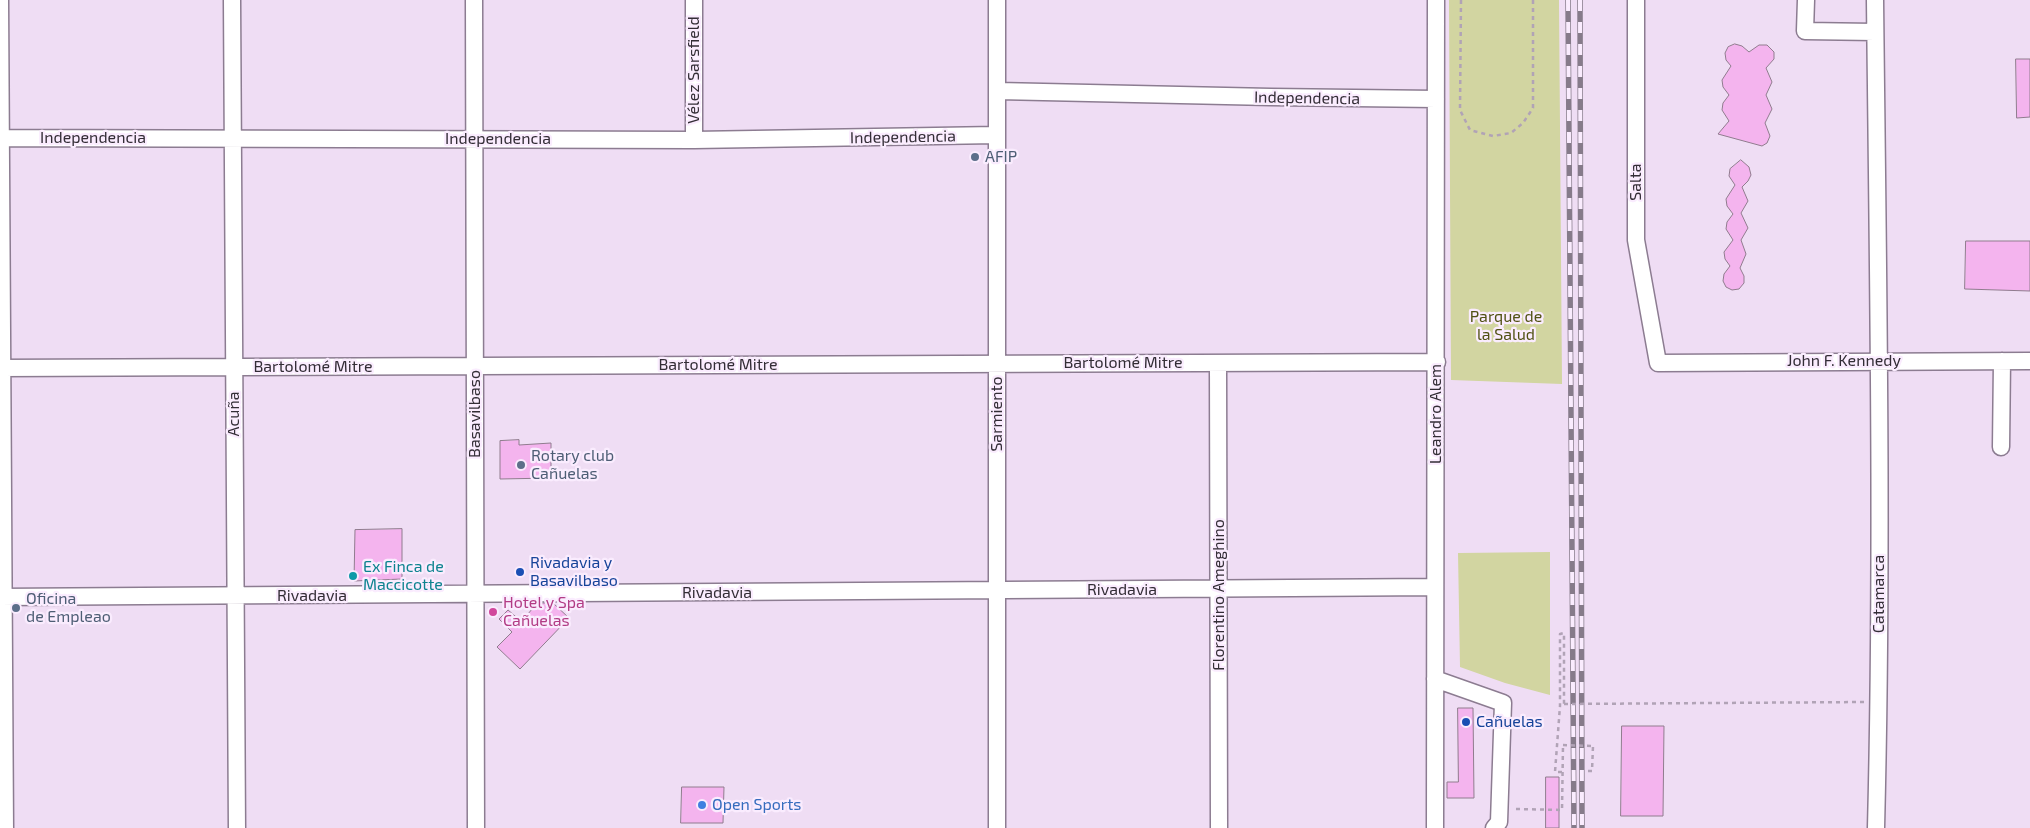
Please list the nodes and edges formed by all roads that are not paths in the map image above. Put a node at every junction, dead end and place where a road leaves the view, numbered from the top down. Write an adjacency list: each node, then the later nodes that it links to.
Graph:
1 (0, 0): 14 (street)
2 (232, 0): 15 (street, Acuña)
3 (474, 0): 16 (street, Basavilbaso)
4 (694, 0): 17 (street, Vélez Sarsfield)
5 (997, 0): 11 (street, Sarmiento)
6 (1436, 0): 12 (street, Leandro Alem)
7 (1636, 0): 23 (street, Salta)
8 (1806, 0): 10 (street)
9 (1875, 0): 10 (street, Catamarca)
10 (1875, 32): 18 (street, Catamarca)
11 (998, 91): 12 (street, Independencia); 13 (street, Sarmiento)
12 (1436, 99): 21 (street, Leandro Alem)
13 (996, 135): 17 (street, Independencia); 24 (street, Sarmiento)
14 (1, 138): 15 (street, Independencia); 26 (street)
15 (232, 138): 16 (street, Independencia); 27 (street, Acuña)
16 (474, 139): 17 (street, Independencia); 25 (street, Basavilbaso)
17 (694, 140)
18 (1879, 360): 19 (street, John F. Kennedy); 23 (street, John F. Kennedy); 43 (street, Catamarca)
19 (2002, 361): 20 (street, John F. Kennedy); 28 (street)
20 (2030, 361)
21 (1437, 362): 22 (street, Bartolomé Mitre); 29 (street, Leandro Alem)
22 (1218, 363): 24 (street, Bartolomé Mitre); 30 (street, Florentino Ameghino)
23 (1658, 363)
24 (997, 364): 25 (street, Bartolomé Mitre); 31 (street, Sarmiento)
25 (475, 366): 27 (street, Bartolomé Mitre); 32 (street, Basavilbaso)
26 (2, 368): 27 (street, Bartolomé Mitre); 33 (street)
27 (233, 368): 34 (street, Acuña)
28 (2001, 447)
29 (1435, 587): 30 (street, Rivadavia); 35 (street, Leandro Alem)
30 (1219, 589): 31 (street, Rivadavia); 40 (street, Florentino Ameghino)
31 (997, 591): 32 (street, Rivadavia); 39 (street, Sarmiento)
32 (476, 595): 34 (street, Rivadavia); 38 (street, Basavilbaso)
33 (2, 597): 34 (street, Rivadavia); 36 (street)
34 (235, 597): 37 (street, Acuña)
35 (1435, 679): 41 (street, Leandro Alem); 42 (street)
36 (5, 828)
37 (237, 828)
38 (476, 828)
39 (997, 828)
40 (1219, 828)
41 (1435, 828)
42 (1494, 828)
43 (1876, 828)

